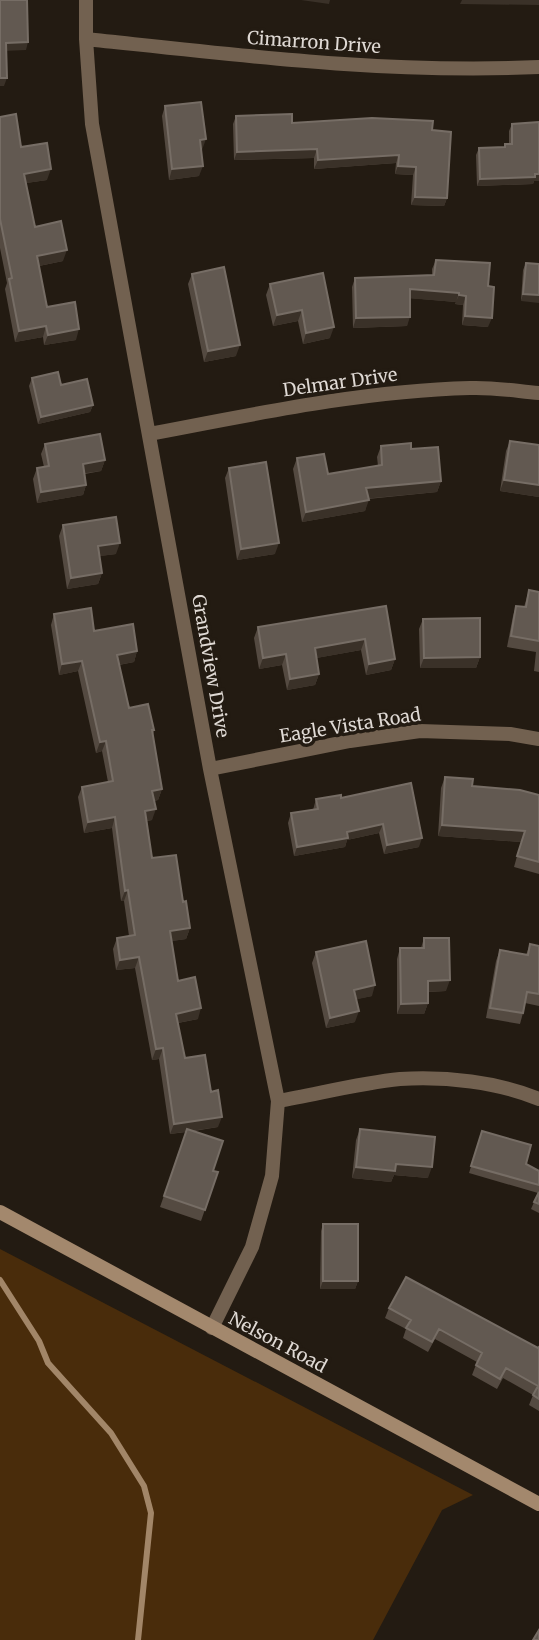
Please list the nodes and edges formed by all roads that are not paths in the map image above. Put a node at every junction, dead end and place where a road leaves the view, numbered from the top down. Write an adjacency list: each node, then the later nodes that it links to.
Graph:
1 (86, 0): 2 (street, Grandview Drive)
2 (86, 39): 3 (street, Cimarron Drive); 5 (street, Grandview Drive)
3 (539, 67)
4 (539, 393): 5 (street, Delmar Drive)
5 (149, 434): 7 (street, Grandview Drive)
6 (539, 739): 7 (street, Eagle Vista Road)
7 (210, 769): 9 (street, Grandview Drive)
8 (539, 1098): 9 (street)
9 (278, 1101): 11 (street, Grandview Drive)
10 (0, 1212): 11 (street, Nelson Road)
11 (212, 1328): 12 (street, Nelson Road)
12 (539, 1504)

